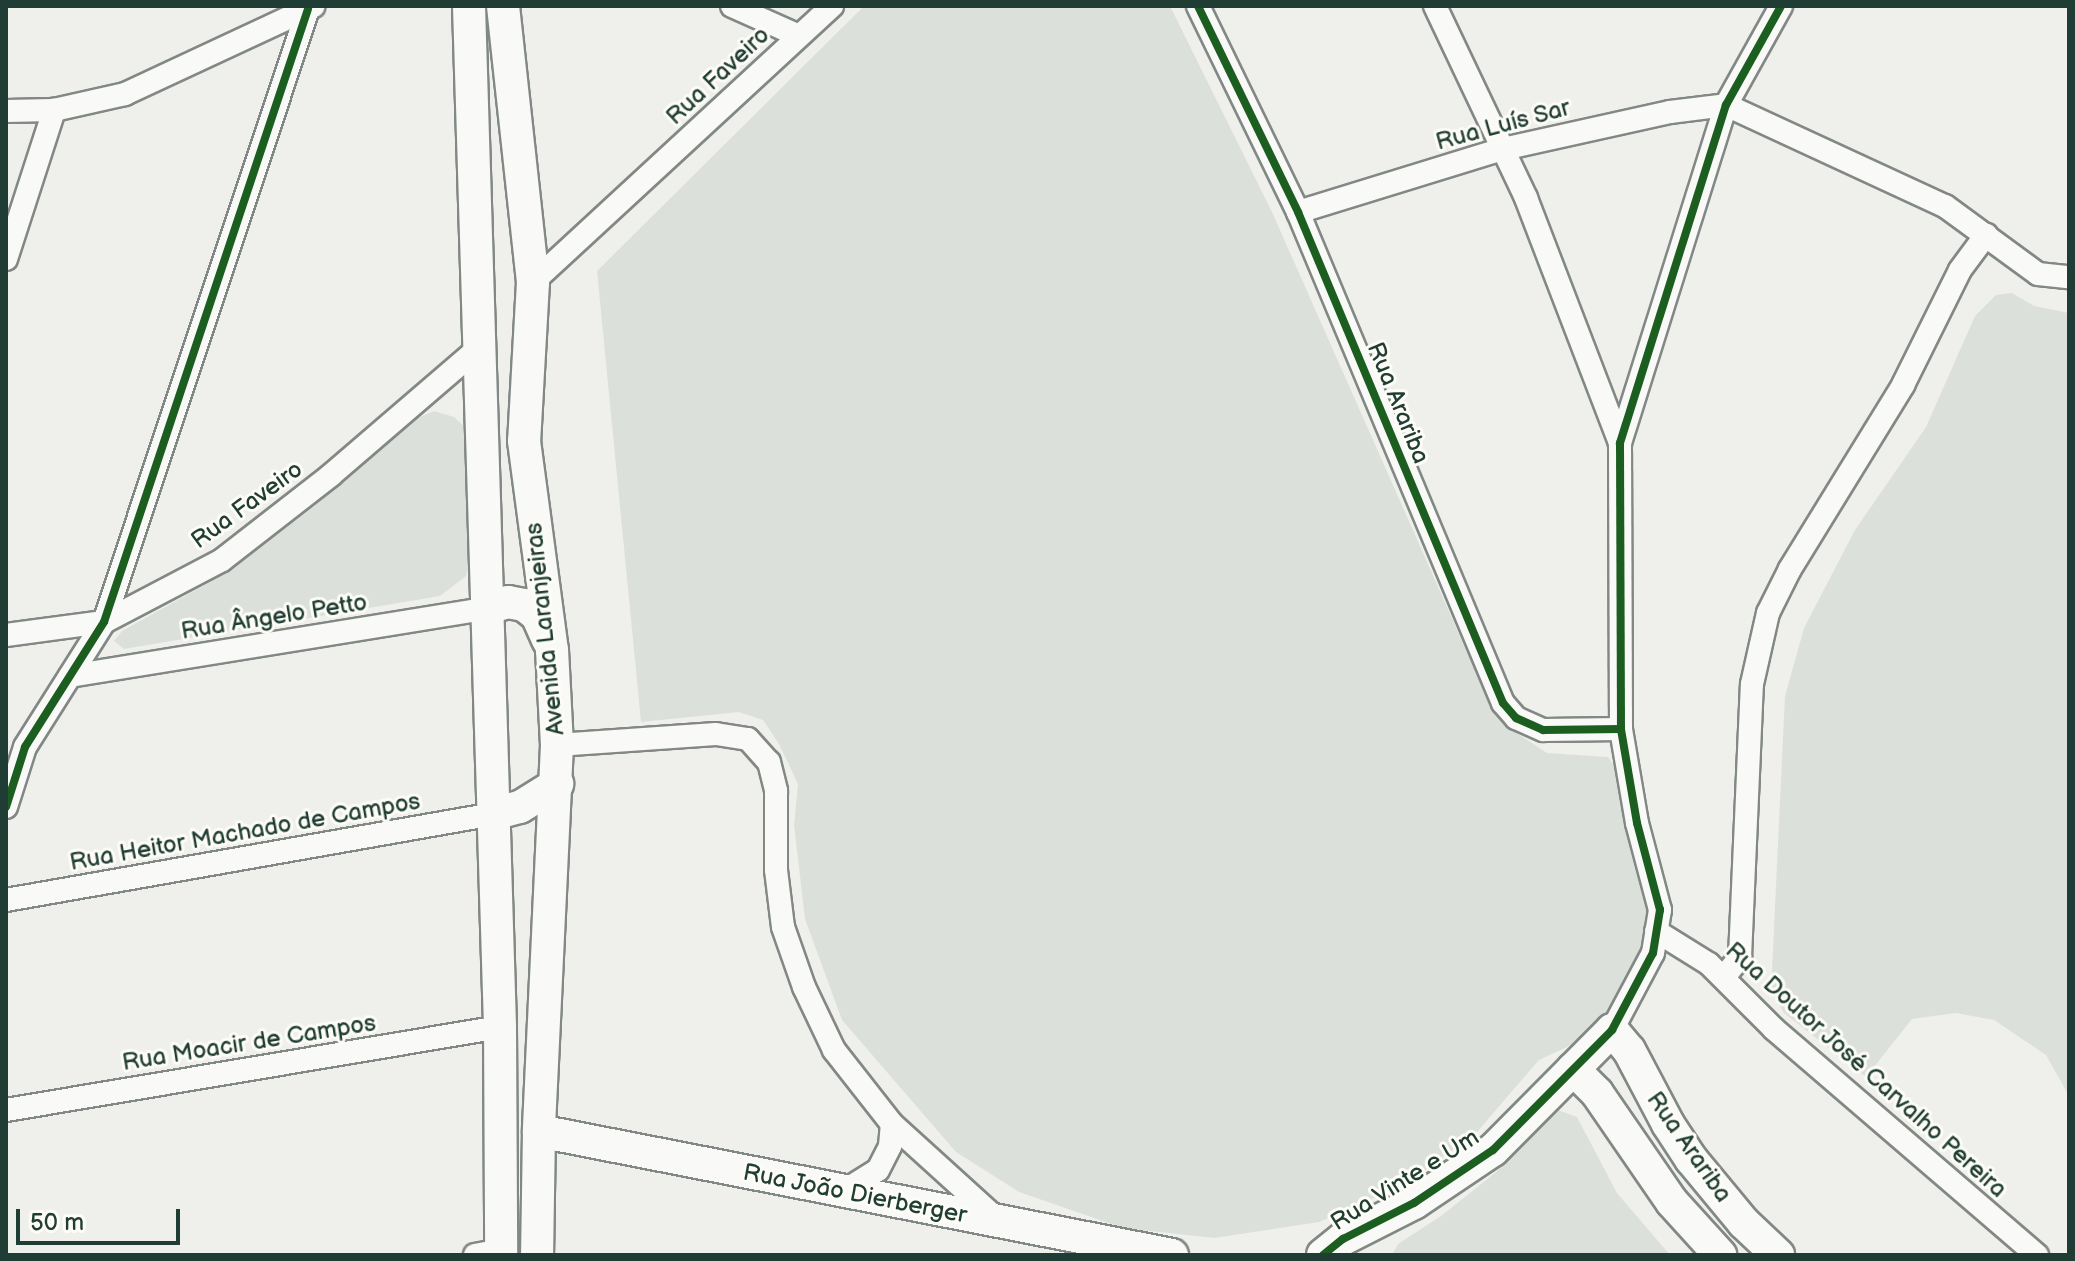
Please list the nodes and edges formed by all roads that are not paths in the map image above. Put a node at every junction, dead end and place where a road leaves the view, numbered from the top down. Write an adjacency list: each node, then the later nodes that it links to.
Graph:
1 (469, 6): 19 (main road, Avenida Laranjeiras)
2 (503, 6): 18 (main road, Avenida Laranjeiras)
3 (732, 6): 9 (street)
4 (832, 6): 9 (street, Rua Faveiro)
5 (1198, 6): 14 (street, Rua Arariba)
6 (1435, 6): 13 (street)
7 (1781, 6): 10 (street)
8 (311, 7): 11 (street); 22 (street)
9 (799, 36): 18 (street, Rua Faveiro)
10 (1726, 105): 13 (street, Rua Luís Sar); 15 (street); 20 (street)
11 (54, 110): 12 (street); 16 (street)
12 (6, 111)
13 (1503, 149): 14 (street, Rua Luís Sar); 20 (street)
14 (1298, 212): 26 (street, Rua Arariba)
15 (1986, 235): 17 (street); 33 (street)
16 (6, 259)
17 (2069, 277)
18 (533, 282): 24 (main road, Avenida Laranjeiras)
19 (482, 345): 21 (main road, Avenida Laranjeiras); 22 (street, Rua Faveiro)
20 (1620, 443): 26 (street)
21 (485, 609): 24 (main road); 25 (street, Rua Ângelo Petto); 30 (main road, Avenida Laranjeiras)
22 (104, 622): 23 (street, Rua Faveiro); 25 (street)
23 (6, 635)
24 (552, 650): 27 (main road, Avenida Laranjeiras)
25 (70, 676): 29 (street)
26 (1621, 729): 32 (street)
27 (557, 745): 28 (main road, Avenida Laranjeiras); 38 (street)
28 (557, 784): 30 (main road); 39 (main road, Avenida Laranjeiras)
29 (6, 807)
30 (493, 814): 31 (street, Rua Heitor Machado de Campos); 34 (main road, Avenida Laranjeiras)
31 (6, 900)
32 (1656, 931): 33 (street, Rua Doutor José Carvalho Pereira); 35 (street)
33 (1724, 977): 48 (street, Rua Doutor José Carvalho Pereira)
34 (500, 1027): 37 (street, Rua Moacir de Campos); 42 (main road, Avenida Laranjeiras)
35 (1612, 1030): 36 (main road, Rua Vinte e Um); 47 (main road, Rua Arariba)
36 (1573, 1069): 45 (main road, Rua Vinte e Um); 46 (main road, Rua Arariba)
37 (6, 1110)
38 (892, 1124): 40 (street); 41 (street)
39 (539, 1131): 40 (main road, Rua João Dierberger); 43 (main road, Avenida Laranjeiras)
40 (844, 1191): 41 (main road, Rua João Dierberger)
41 (999, 1222): 44 (main road, Rua João Dierberger)
42 (492, 1253)
43 (537, 1255)
44 (1172, 1255)
45 (1323, 1255)
46 (1720, 1255)
47 (1778, 1255)
48 (2037, 1255)

